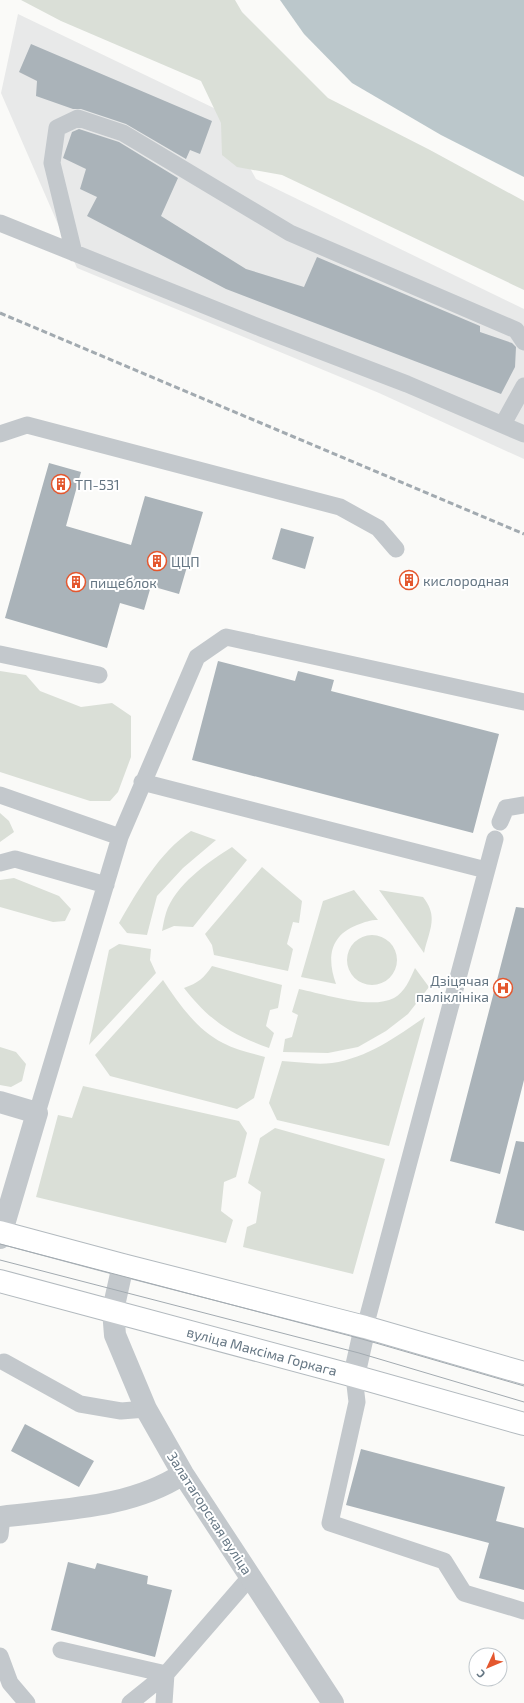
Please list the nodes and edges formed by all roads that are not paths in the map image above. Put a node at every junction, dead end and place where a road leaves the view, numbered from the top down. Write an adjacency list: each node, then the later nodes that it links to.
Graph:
1 (0, 223): 2 (lane)
2 (74, 253): 3 (lane); 5 (lane)
3 (524, 342)
4 (524, 386): 5 (lane)
5 (503, 424): 7 (lane)
6 (0, 434): 8 (lane)
7 (524, 434)
8 (396, 549)
9 (0, 654): 10 (lane)
10 (99, 675)
11 (524, 702): 12 (lane)
12 (142, 782): 16 (lane); 19 (lane)
13 (0, 795): 16 (lane)
14 (524, 805): 15 (lane)
15 (500, 822)
16 (120, 837): 20 (lane)
17 (494, 839): 19 (lane)
18 (0, 863): 20 (lane)
19 (486, 870): 27 (lane)
20 (106, 885): 22 (lane)
21 (0, 1102): 22 (street)
22 (37, 1113): 23 (street)
23 (0, 1234): 24 (main road)
24 (123, 1265): 26 (street, Залатагорская вуліца); 27 (main road)
25 (0, 1281): 26 (main road, вуліца Максіма Горкага)
26 (113, 1310): 30 (main road, вуліца Максіма Горкага); 31 (street, Залатагорская вуліца)
27 (365, 1327): 29 (main road); 30 (street)
28 (4, 1362): 31 (lane)
29 (524, 1373)
30 (354, 1376): 32 (main road, вуліца Максіма Горкага); 36 (lane)
31 (146, 1409): 33 (street, Залатагорская вуліца)
32 (524, 1424)
33 (182, 1474): 34 (street); 35 (street, Залатагорская вуліца)
34 (1, 1523)
35 (251, 1576): 39 (lane); 43 (street, Залатагорская вуліца)
36 (524, 1611)
37 (61, 1650): 39 (lane)
38 (0, 1656): 40 (lane)
39 (166, 1674): 41 (lane); 42 (lane)
40 (27, 1703)
41 (130, 1703)
42 (164, 1703)
43 (333, 1703)

